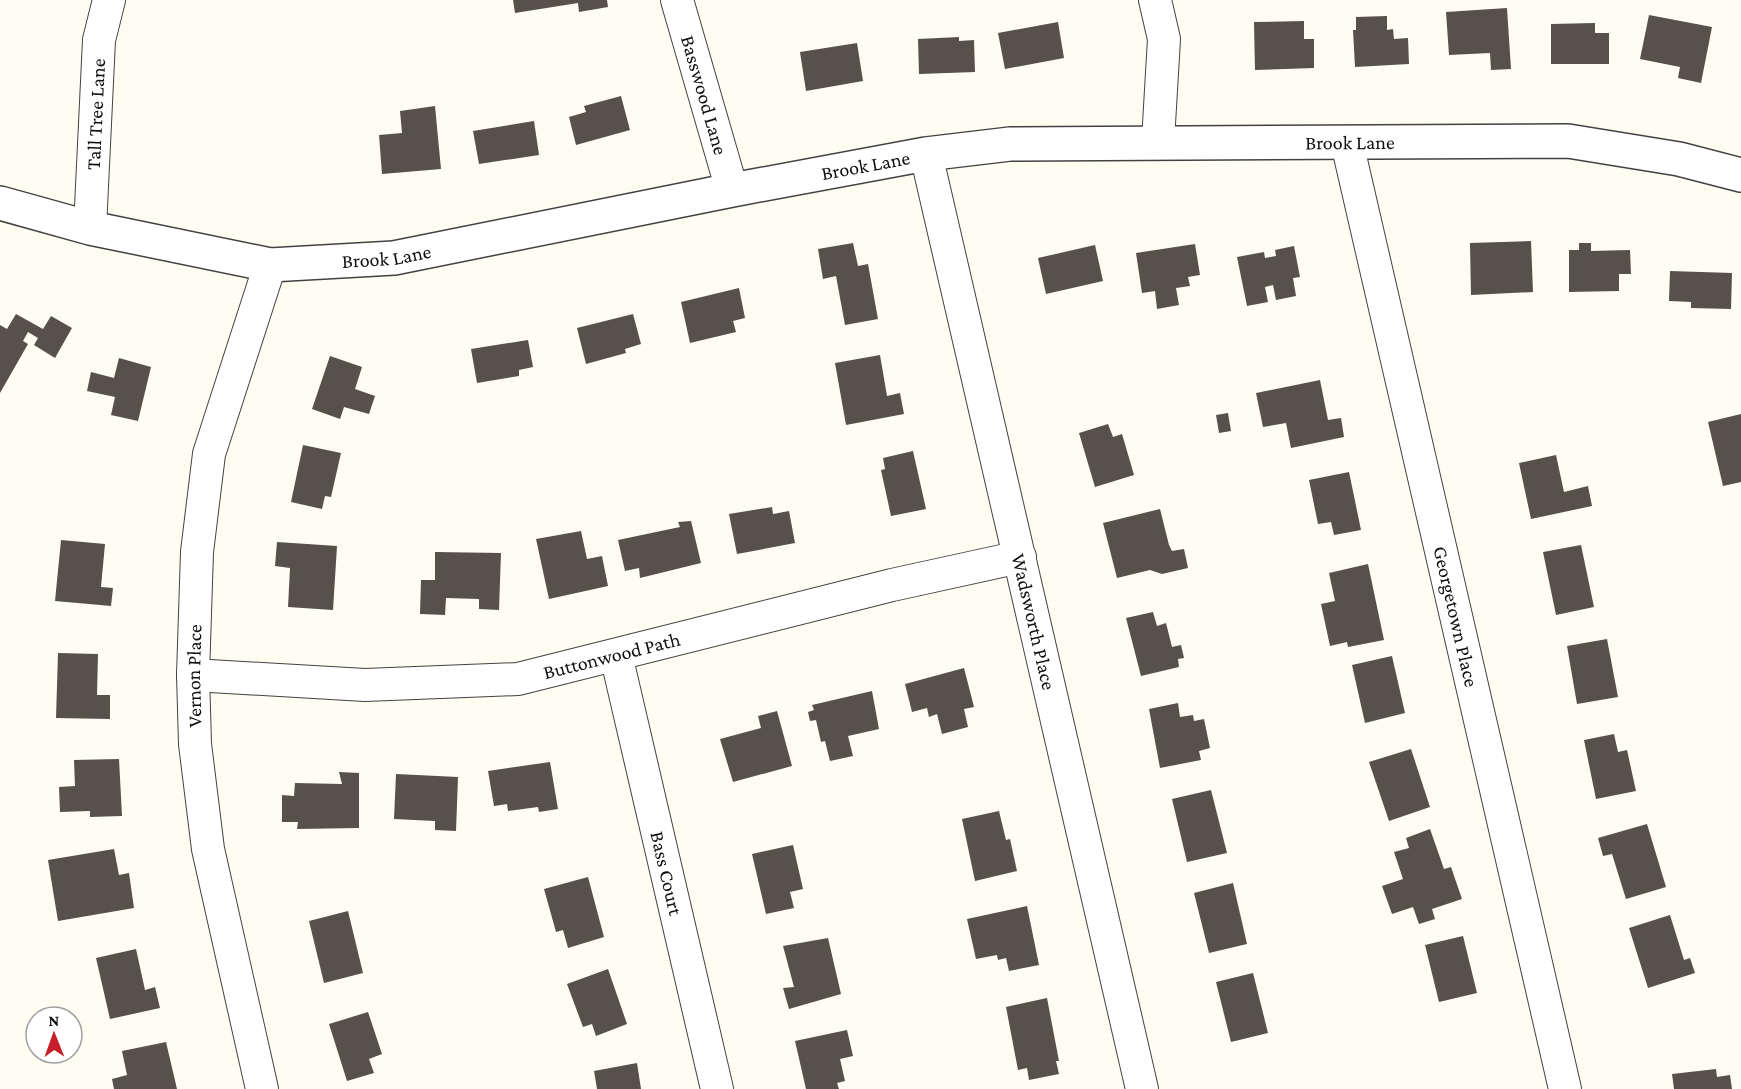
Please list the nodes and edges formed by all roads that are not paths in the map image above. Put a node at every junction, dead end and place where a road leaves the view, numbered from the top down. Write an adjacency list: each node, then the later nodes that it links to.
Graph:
1 (109, 0): 10 (street, Tall Tree Lane)
2 (678, 0): 8 (street, Basswood Lane)
3 (1155, 0): 4 (street)
4 (1158, 141): 5 (street, Brook Lane); 6 (street, Brook Lane)
5 (1347, 143): 7 (street, Brook Lane); 18 (street, Georgetown Place)
6 (926, 154): 8 (street, Brook Lane); 12 (street, Wadsworth Place)
7 (1741, 175)
8 (732, 190): 11 (street, Brook Lane)
9 (0, 203): 10 (street, Brook Lane)
10 (90, 228): 11 (street, Brook Lane)
11 (270, 265): 14 (street, Vernon Place)
12 (1020, 557): 13 (street, Buttonwood Path); 17 (street, Wadsworth Place)
13 (616, 655): 14 (street, Buttonwood Path); 16 (street, Bass Court)
14 (193, 675): 15 (street, Vernon Place)
15 (262, 1089)
16 (717, 1089)
17 (1143, 1089)
18 (1565, 1089)

